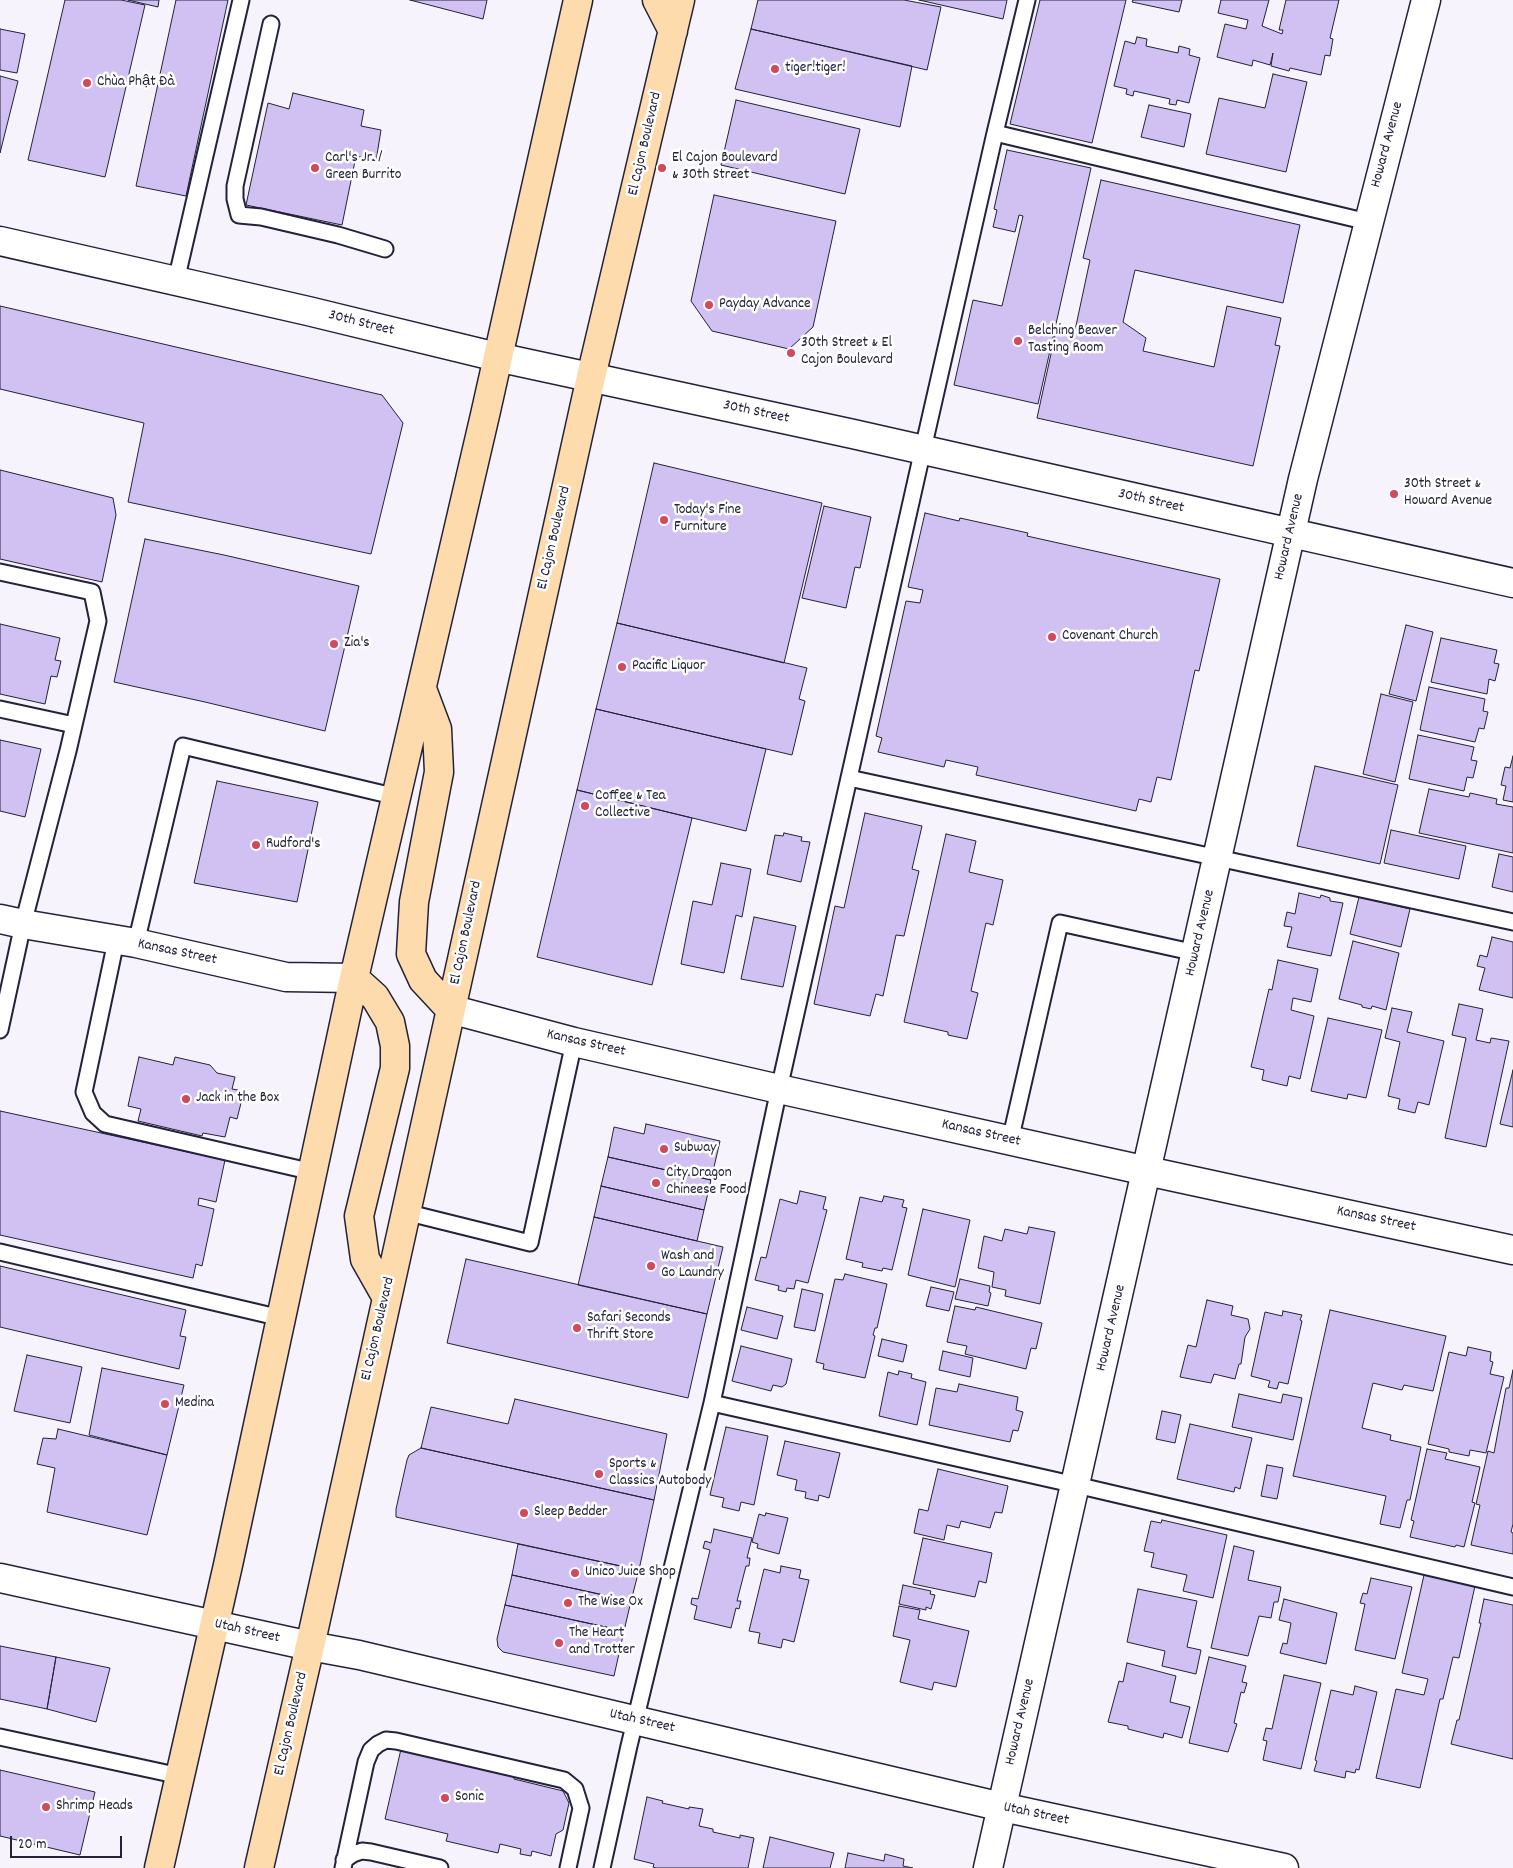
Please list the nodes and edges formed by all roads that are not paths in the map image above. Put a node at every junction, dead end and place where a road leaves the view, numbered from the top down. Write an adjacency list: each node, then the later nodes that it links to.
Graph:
1 (241, 0): 13 (lane)
2 (578, 0): 14 (main road)
3 (657, 0): 8 (main road)
4 (680, 0): 8 (main road, El Cajon Boulevard)
5 (1027, 0): 9 (lane)
6 (1426, 0): 10 (street, Howard Avenue)
7 (272, 24): 12 (lane)
8 (673, 31): 15 (main road, El Cajon Boulevard)
9 (995, 133): 10 (lane); 16 (lane)
10 (1368, 222): 17 (street, Howard Avenue)
11 (0, 241): 13 (street, 30th Street)
12 (385, 249)
13 (176, 281): 14 (street, 30th Street)
14 (497, 357): 15 (street, 30th Street); 20 (main road)
15 (591, 377): 16 (street, 30th Street); 31 (main road, El Cajon Boulevard)
16 (923, 449): 17 (street, 30th Street); 23 (lane)
17 (1291, 533): 19 (street, 30th Street); 25 (street, Howard Avenue)
18 (0, 572): 22 (lane)
19 (1513, 583)
20 (422, 689): 24 (main road); 31 (main road)
21 (0, 709): 22 (lane)
22 (74, 726): 26 (lane)
23 (850, 778): 25 (lane); 34 (lane)
24 (397, 797): 28 (lane); 30 (main road)
25 (1218, 859): 27 (lane); 29 (street, Howard Avenue)
26 (11, 921): 28 (street, Kansas Street); 32 (lane)
27 (1513, 922)
28 (126, 942): 30 (street, Kansas Street); 37 (lane)
29 (1196, 953): 35 (lane); 36 (street, Howard Avenue)
30 (354, 978): 37 (main road); 41 (main road)
31 (450, 1009): 33 (street, Kansas Street); 38 (main road, El Cajon Boulevard)
32 (0, 1030)
33 (574, 1042): 34 (street, Kansas Street); 38 (lane)
34 (779, 1089): 35 (street, Kansas Street); 43 (lane)
35 (1010, 1141): 36 (street, Kansas Street)
36 (1147, 1171): 39 (street, Kansas Street); 44 (street, Howard Avenue)
37 (313, 1172): 42 (main road)
38 (405, 1212): 41 (main road, El Cajon Boulevard)
39 (1513, 1250)
40 (0, 1252): 42 (lane)
41 (386, 1296): 48 (main road, El Cajon Boulevard)
42 (281, 1318): 47 (main road)
43 (712, 1403): 44 (lane); 49 (lane)
44 (1076, 1485): 46 (lane); 52 (street, Howard Avenue)
45 (0, 1578): 47 (street, Utah Street)
46 (1513, 1587)
47 (214, 1625): 48 (street, Utah Street); 51 (main road)
48 (310, 1646): 49 (street, Utah Street); 55 (main road, El Cajon Boulevard)
49 (636, 1721): 52 (street, Utah Street); 58 (lane)
50 (0, 1737): 51 (lane)
51 (180, 1776): 54 (main road)
52 (1002, 1807): 59 (street, Howard Avenue); 60 (street, Utah Street)
53 (344, 1864): 56 (lane); 57 (lane)
54 (159, 1868)
55 (259, 1868)
56 (440, 1868)
57 (568, 1868)
58 (602, 1868)
59 (988, 1868)
60 (1284, 1868)

